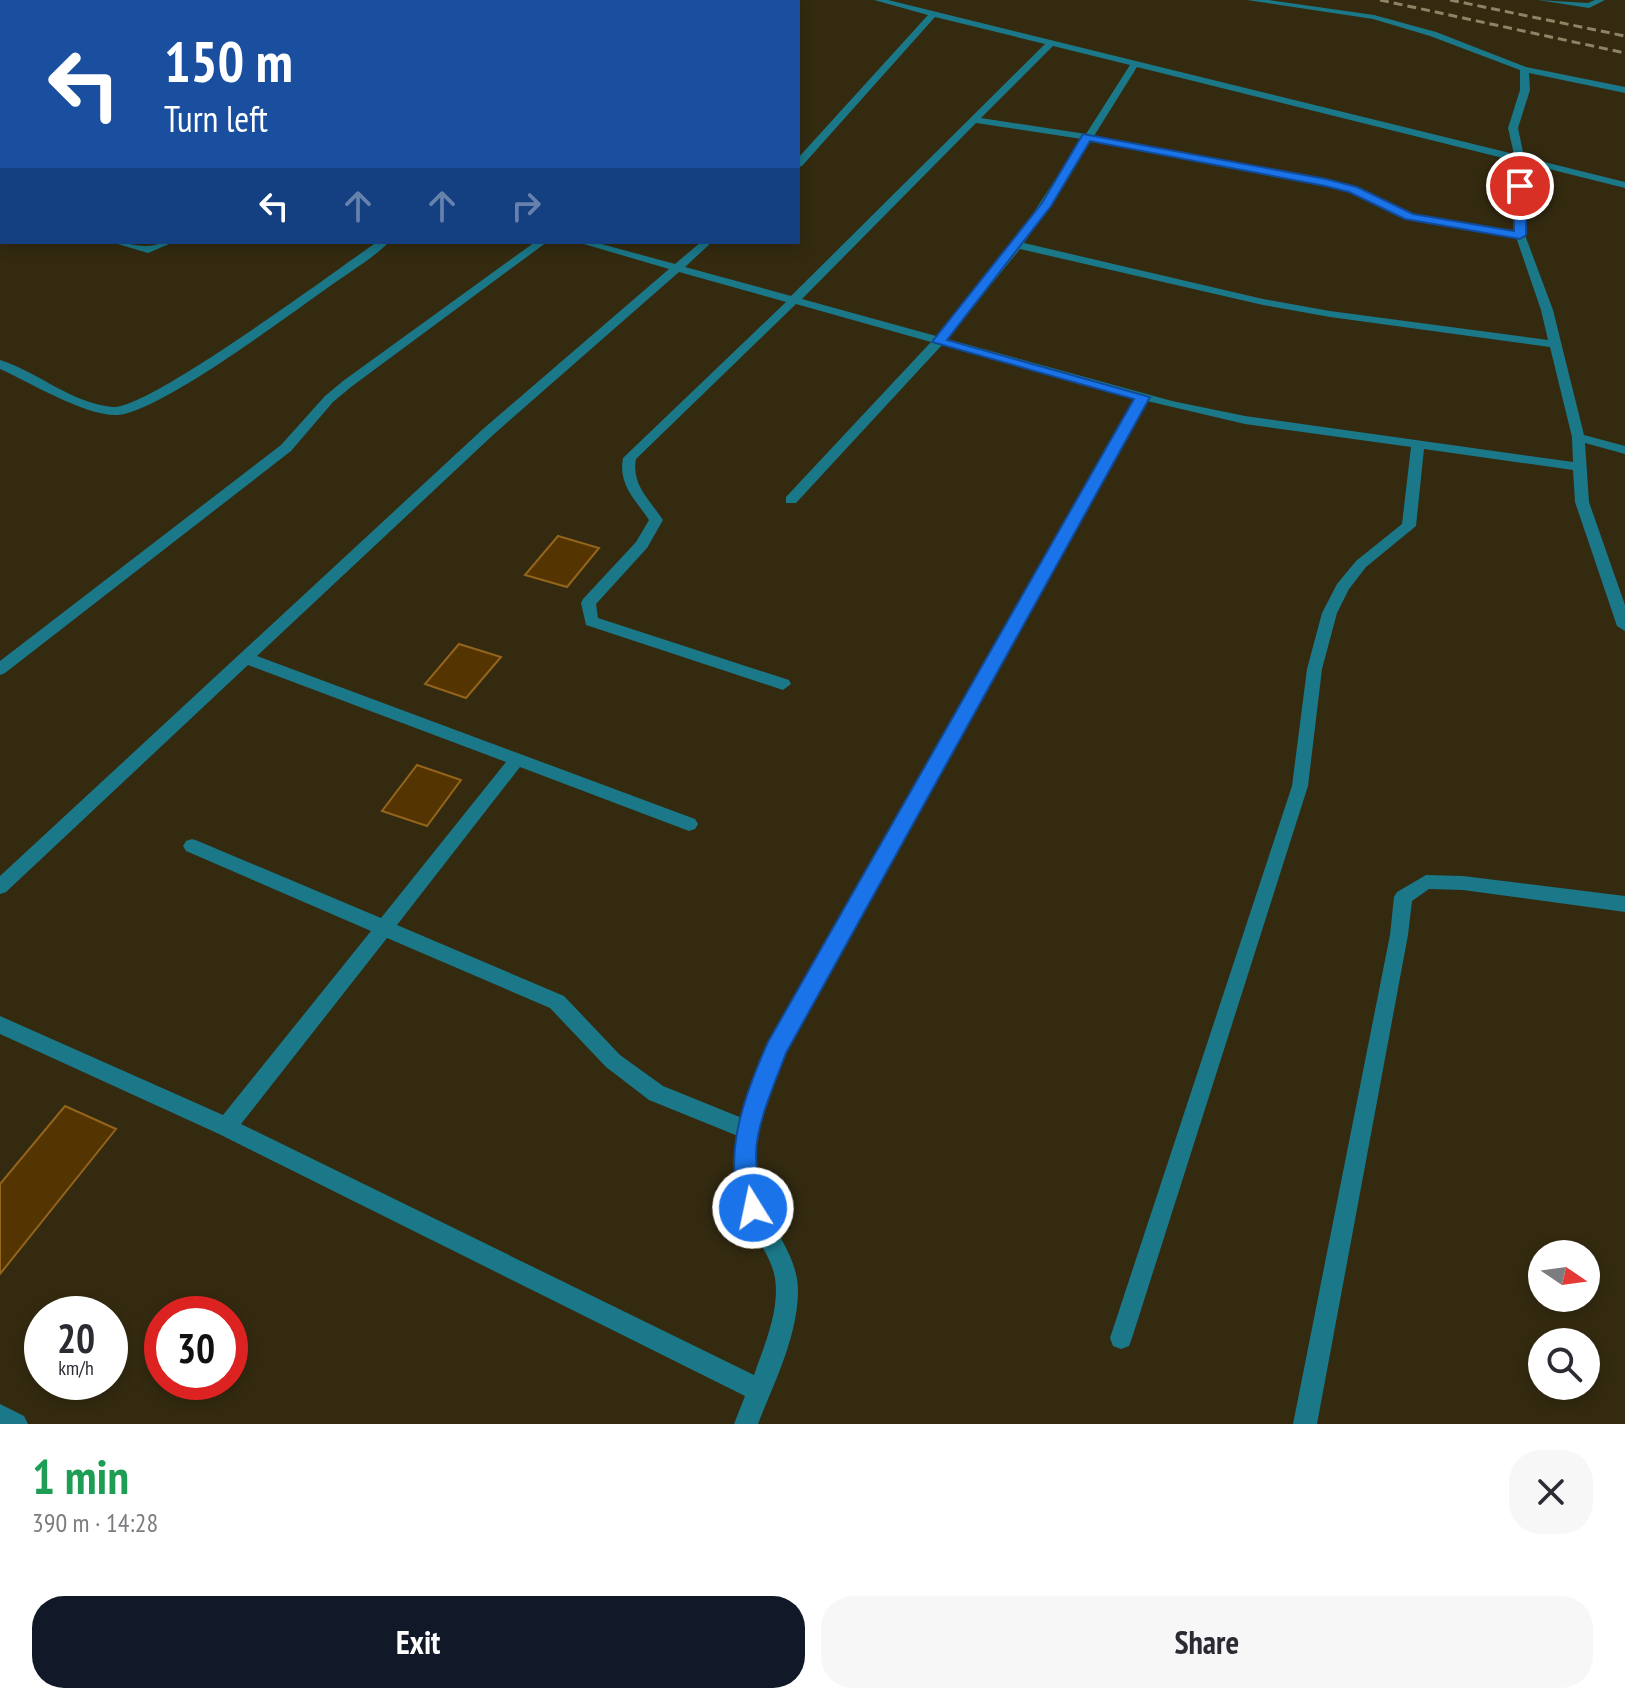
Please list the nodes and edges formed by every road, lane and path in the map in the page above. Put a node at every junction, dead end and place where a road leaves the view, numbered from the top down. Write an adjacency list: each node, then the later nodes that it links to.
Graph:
1 (878, 0): 5 (street)
2 (1251, 0): 8 (street)
3 (1542, 0): 4 (street)
4 (1601, 0)
5 (932, 15): 6 (street); 12 (street)
6 (1051, 43): 7 (street); 10 (street)
7 (1135, 64): 11 (street); 13 (street)
8 (1524, 69): 9 (street); 13 (street)
9 (1625, 90)
10 (974, 120): 11 (street); 24 (street)
11 (1086, 137): 15 (street); 22 (street)
12 (800, 162)
13 (1520, 162): 14 (street); 15 (street)
14 (1625, 185)
15 (1520, 235): 26 (street)
16 (124, 244): 17 (street)
17 (164, 244)
18 (381, 244): 27 (street)
19 (539, 244): 36 (street)
20 (589, 244): 23 (street)
21 (705, 244): 23 (street)
22 (1017, 245): 25 (street); 26 (street)
23 (676, 269): 24 (street); 35 (street)
24 (794, 300): 25 (street); 37 (street)
25 (938, 342): 28 (street); 33 (street)
26 (1555, 344): 29 (street)
27 (1, 366)
28 (1143, 397): 30 (street); 46 (street)
29 (1578, 437): 31 (street); 32 (street)
30 (1418, 444): 32 (street); 47 (street)
31 (1625, 450)
32 (1581, 467): 34 (street)
33 (791, 500)
34 (1625, 626)
35 (246, 658): 38 (street); 41 (street)
36 (0, 669)
37 (783, 684)
38 (517, 760): 39 (street); 43 (street)
39 (689, 824)
40 (192, 846): 43 (street)
41 (0, 887)
42 (1625, 904): 52 (street)
43 (383, 926): 45 (street); 46 (street)
44 (0, 1025): 45 (street)
45 (226, 1127): 48 (street)
46 (749, 1131): 48 (street)
47 (1121, 1338)
48 (759, 1390): 51 (street)
49 (0, 1416): 50 (street)
50 (16, 1424)
51 (746, 1424)
52 (1305, 1424)

